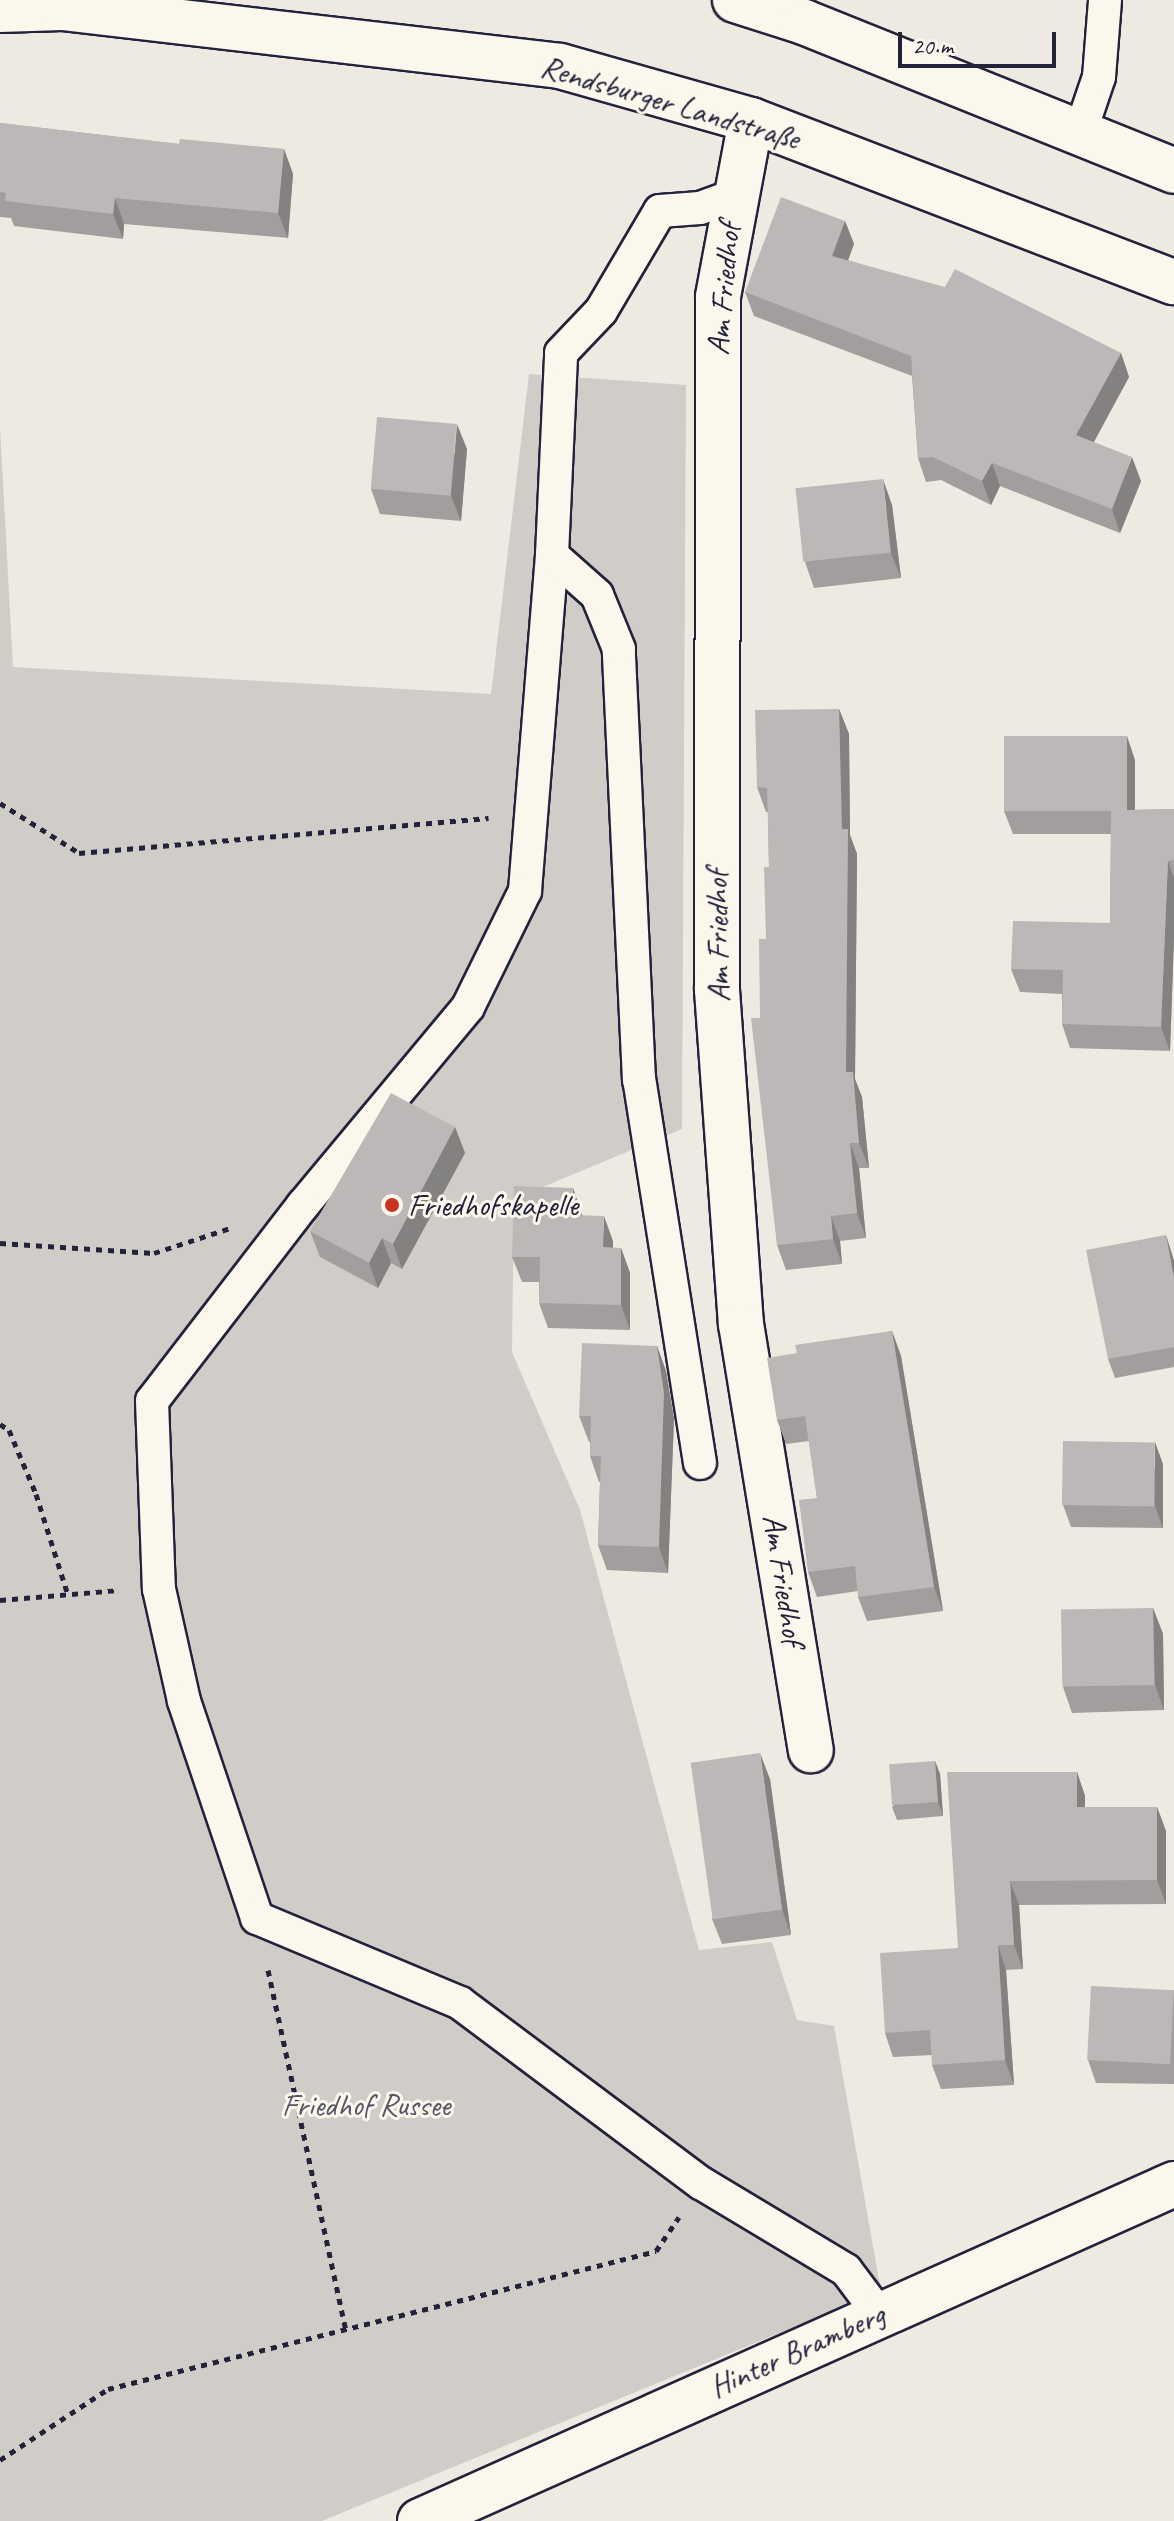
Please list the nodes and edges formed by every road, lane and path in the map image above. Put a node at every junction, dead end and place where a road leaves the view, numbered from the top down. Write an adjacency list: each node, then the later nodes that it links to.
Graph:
1 (1105, 0): 5 (lane)
2 (743, 1): 5 (street)
3 (0, 10): 4 (street, Rendsburger Landstraße)
4 (751, 120): 7 (street, Am Friedhof); 8 (street, Rendsburger Landstraße)
5 (1080, 133): 6 (street)
6 (1174, 171)
7 (733, 196): 9 (lane); 19 (street, Am Friedhof)
8 (1174, 282)
9 (552, 555): 11 (lane); 15 (lane)
10 (0, 803): 11 (path)
11 (530, 815): 12 (lane)
12 (303, 1205): 13 (path); 16 (lane)
13 (0, 1243)
14 (0, 1424): 17 (path)
15 (700, 1463)
16 (159, 1589): 17 (path); 20 (lane)
17 (67, 1592): 18 (path)
18 (0, 1600)
19 (811, 1750)
20 (257, 1918): 21 (lane); 24 (path)
21 (701, 2183): 23 (lane); 24 (path)
22 (1174, 2184): 23 (street, Hinter Bramberg)
23 (879, 2314): 26 (street, Hinter Bramberg)
24 (346, 2331): 25 (path)
25 (0, 2460)
26 (420, 2521)

